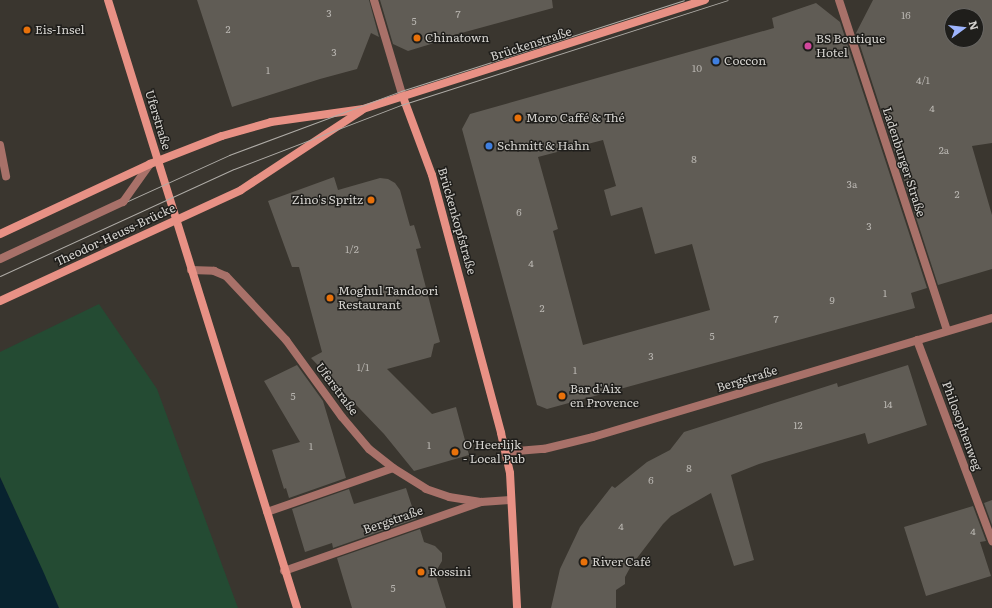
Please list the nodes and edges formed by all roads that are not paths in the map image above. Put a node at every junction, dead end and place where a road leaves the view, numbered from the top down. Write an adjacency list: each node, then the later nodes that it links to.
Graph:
1 (108, 0): 13 (main road, Uferstraße)
2 (374, 0): 5 (street, Brückenkopfstraße)
3 (705, 0): 5 (main road, Brückenstraße)
4 (839, 0): 16 (street, Ladenburger Straße)
5 (403, 98): 6 (main road, Brückenstraße); 18 (main road, Brückenkopfstraße)
6 (364, 110): 8 (main road, Brückenstraße, bridge); 10 (main road, Brückenstraße)
7 (0, 145): 9 (street)
8 (150, 164): 11 (main road, bridge); 12 (street, bridge)
9 (6, 176)
10 (241, 190): 14 (main road, Theodor-Heuss-Brücke, bridge)
11 (0, 234)
12 (0, 259)
13 (191, 270): 19 (street, Uferstraße); 22 (main road, Uferstraße)
14 (0, 301)
15 (992, 318): 16 (street, Bergstraße)
16 (947, 332): 17 (street, Bergstraße)
17 (918, 340): 18 (street, Bergstraße); 23 (street, Philosophenweg)
18 (506, 452): 20 (main road, Brückenkopfstraße)
19 (393, 468): 21 (street, Uferstraße); 22 (street)
20 (511, 500): 21 (street, Bergstraße); 27 (main road, Brückenkopfstraße)
21 (481, 502): 25 (street, Bergstraße)
22 (267, 512): 25 (main road, Uferstraße)
23 (989, 529): 24 (street, Philosophenweg)
24 (992, 542)
25 (284, 571): 26 (main road, Uferstraße)
26 (297, 608)
27 (516, 608)

